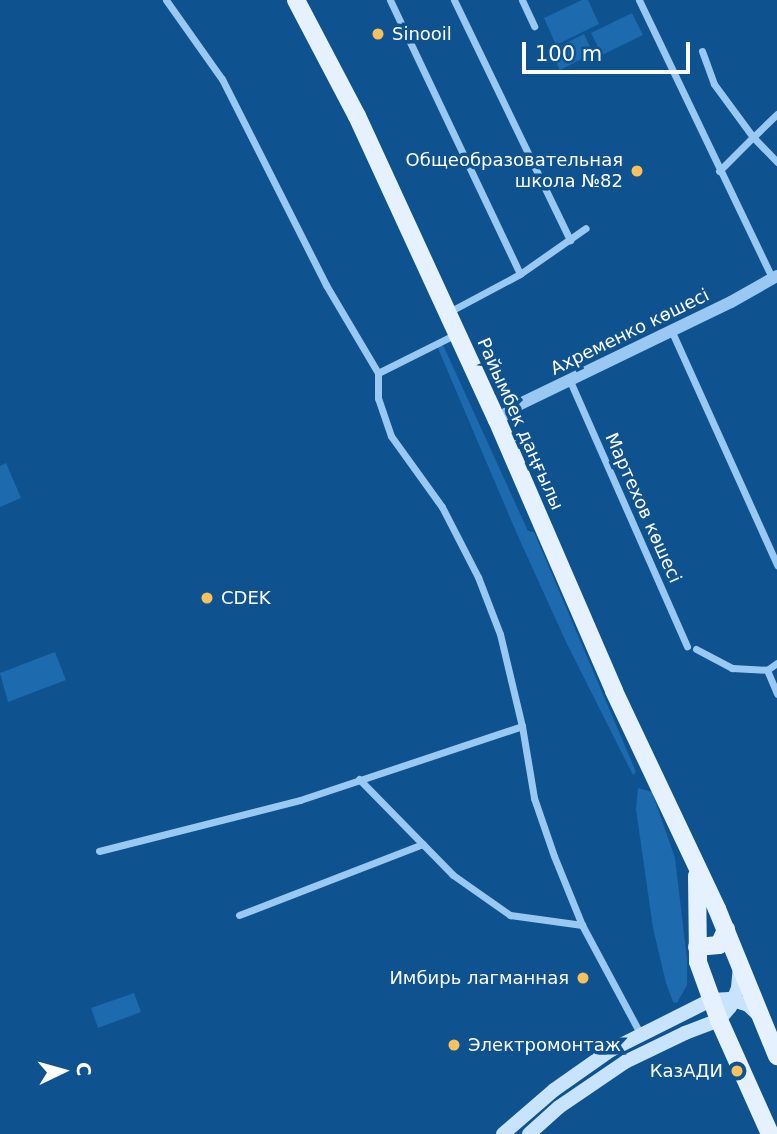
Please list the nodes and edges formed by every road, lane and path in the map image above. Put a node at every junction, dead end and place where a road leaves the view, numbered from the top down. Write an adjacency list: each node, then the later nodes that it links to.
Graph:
1 (166, 0): 20 (street)
2 (296, 0): 17 (main road, Райымбек даңғылы)
3 (390, 0): 15 (street)
4 (454, 0): 14 (street)
5 (522, 0): 7 (street)
6 (639, 0): 12 (street)
7 (534, 26)
8 (702, 51): 10 (street)
9 (777, 114): 10 (street)
10 (754, 137): 11 (street); 12 (street)
11 (777, 162)
12 (719, 171): 16 (street)
13 (586, 228): 14 (street)
14 (570, 240): 15 (street)
15 (520, 274): 17 (street)
16 (775, 282): 18 (street, Ахременко көшесі)
17 (447, 313): 19 (main road, Райымбек даңғылы)
18 (672, 332): 21 (street, Ахременко көшесі); 23 (street)
19 (456, 334): 20 (street); 22 (main road, Райымбек даңғылы)
20 (378, 373): 29 (street)
21 (570, 382): 22 (street, Ахременко көшесі); 24 (street, Мартехов көшесі)
22 (497, 420): 33 (main road, Райымбек даңғылы)
23 (777, 565)
24 (687, 646)
25 (696, 649): 27 (street)
26 (777, 663): 27 (street)
27 (767, 670): 28 (street)
28 (777, 694)
29 (522, 726): 30 (street); 35 (street)
30 (359, 779): 31 (street); 32 (street)
31 (423, 844): 34 (street); 35 (street)
32 (99, 851)
33 (697, 869): 36 (main road, Райымбек даңғылы); 37 (main road, Райымбек даңғылы)
34 (239, 915)
35 (582, 925): 43 (street)
36 (726, 930): 37 (main road); 38 (main road, Райымбек даңғылы)
37 (697, 947): 39 (main road, Райымбек даңғылы)
38 (740, 966): 40 (main road); 41 (main road, Райымбек даңғылы)
39 (711, 1000): 40 (main road); 42 (main road, Райымбек даңғылы); 43 (main road)
40 (733, 1000): 41 (main road); 42 (main road)
41 (761, 1016): 44 (main road, Райымбек даңғылы)
42 (719, 1020): 46 (main road); 47 (main road, Райымбек даңғылы)
43 (640, 1033): 45 (main road)
44 (777, 1056)
45 (502, 1134)
46 (529, 1134)
47 (771, 1134)

